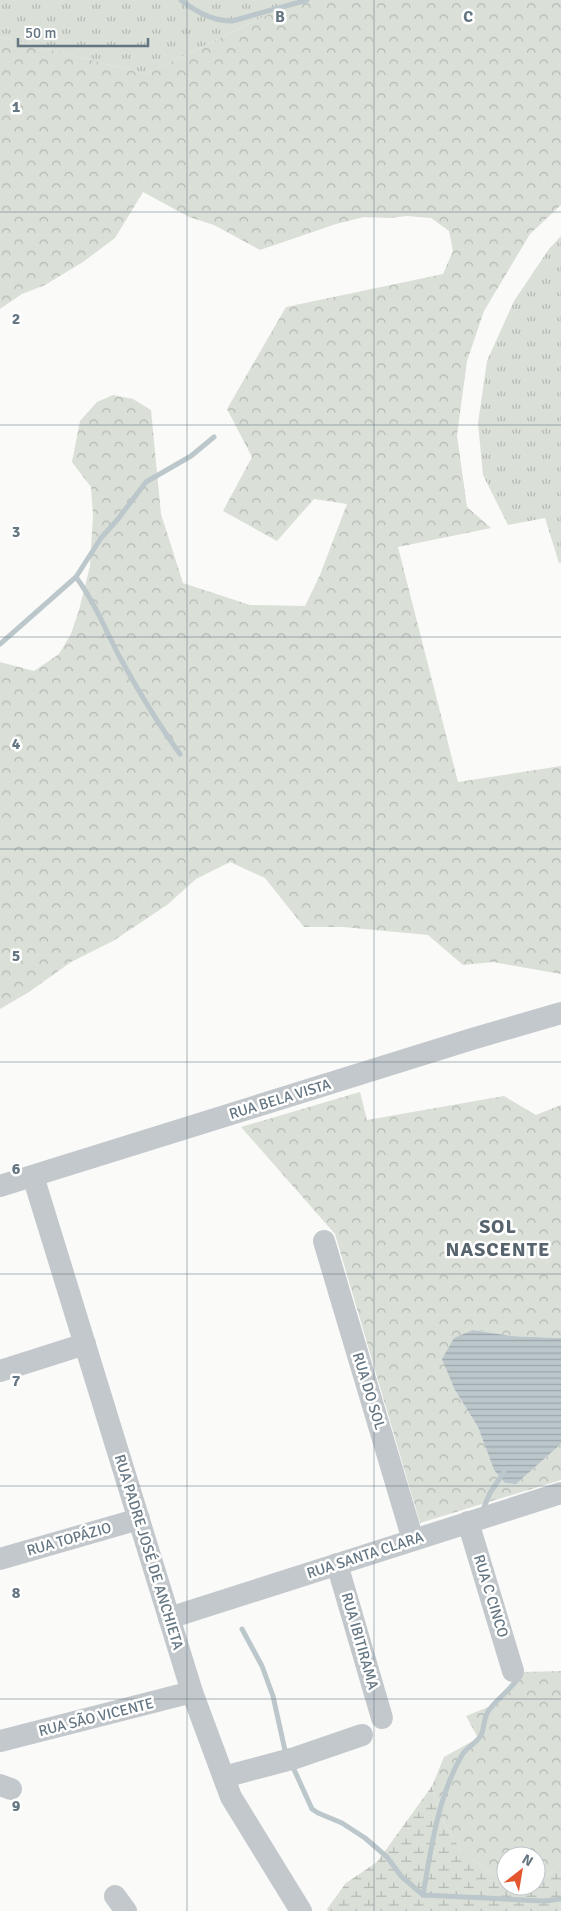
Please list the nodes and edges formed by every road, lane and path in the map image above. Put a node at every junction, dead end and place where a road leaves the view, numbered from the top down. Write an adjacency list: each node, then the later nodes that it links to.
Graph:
1 (561, 1013): 2 (street, RUA BELA VISTA)
2 (33, 1176): 3 (street, RUA BELA VISTA); 5 (street, RUA PADRE JOSÉ DE ANCHIETA)
3 (0, 1186)
4 (324, 1241): 10 (street, RUA DO SOL)
5 (85, 1344): 6 (street); 8 (street, RUA PADRE JOSÉ DE ANCHIETA)
6 (0, 1371)
7 (561, 1493): 9 (street, RUA SANTA CLARA)
8 (139, 1519): 11 (street, RUA TOPÁZIO); 13 (street, RUA PADRE JOSÉ DE ANCHIETA)
9 (468, 1522): 10 (street, RUA SANTA CLARA); 14 (street, RUA C CINCO)
10 (414, 1540): 12 (street, RUA SANTA CLARA)
11 (0, 1559)
12 (337, 1564): 13 (street, RUA SANTA CLARA); 16 (street, RUA IBITIRAMA)
13 (170, 1618): 15 (street, RUA PADRE JOSÉ DE ANCHIETA)
14 (513, 1671)
15 (192, 1692): 18 (street, RUA SÃO VICENTE); 19 (street, RUA PADRE JOSÉ DE ANCHIETA)
16 (382, 1718)
17 (362, 1735): 19 (street)
18 (0, 1741)
19 (224, 1777): 20 (street, RUA PADRE JOSÉ DE ANCHIETA)
20 (301, 1911)

